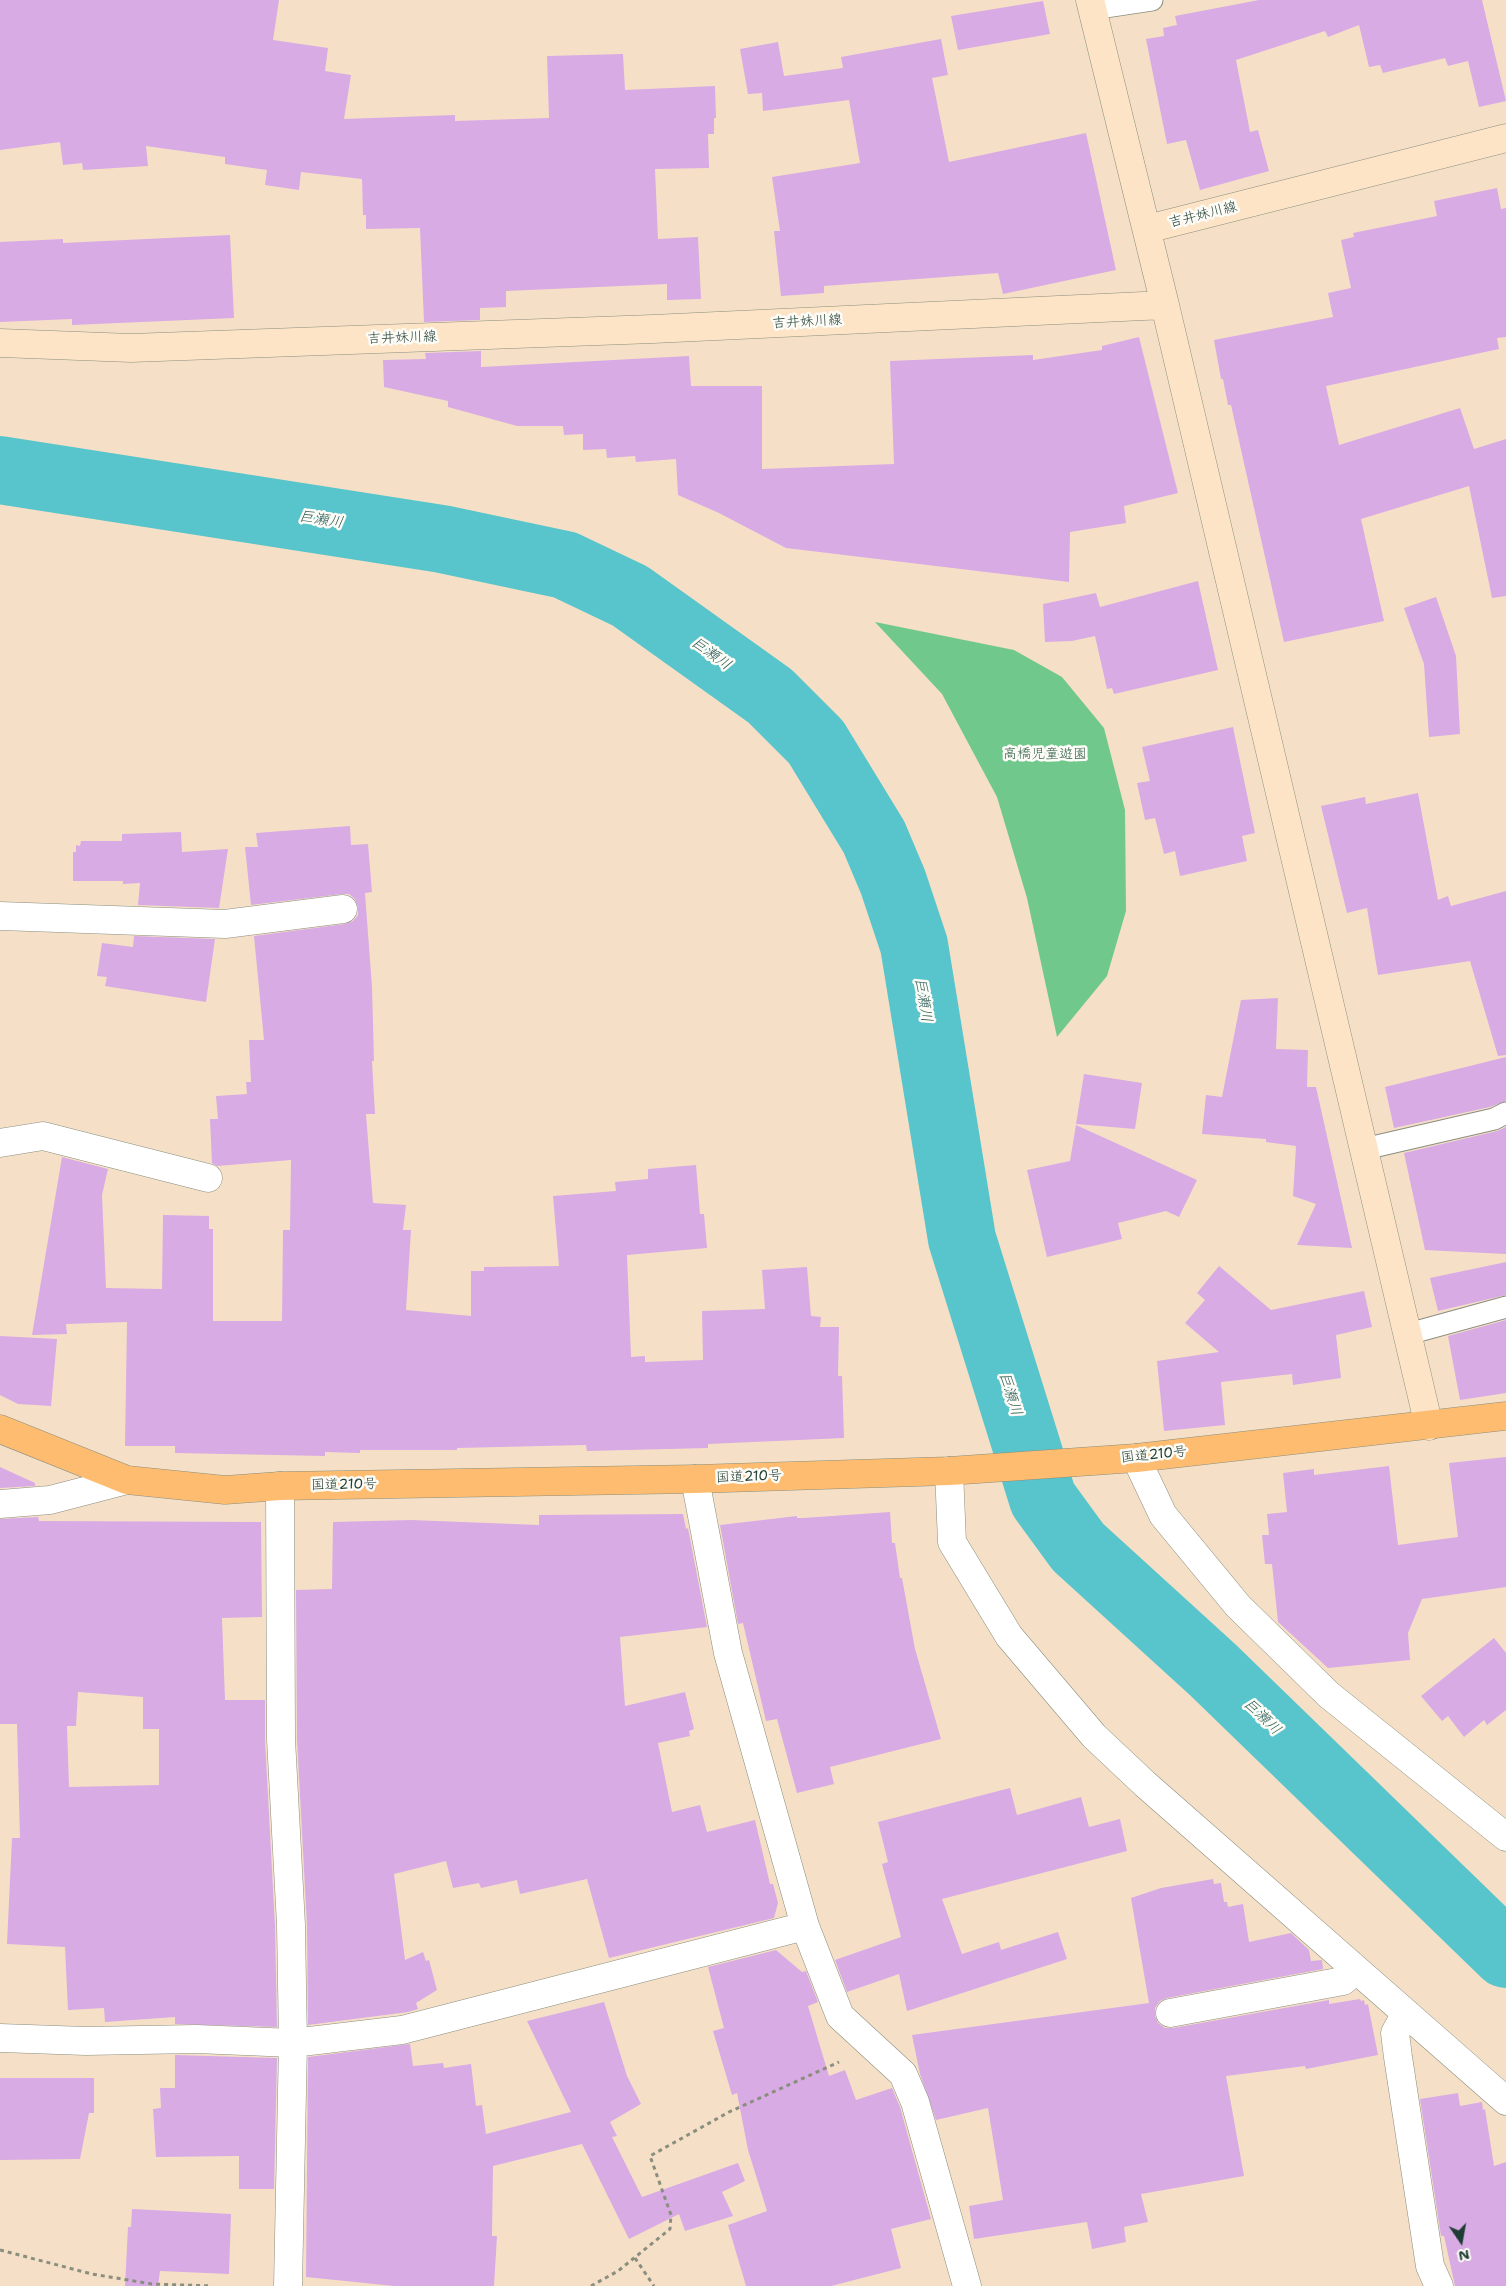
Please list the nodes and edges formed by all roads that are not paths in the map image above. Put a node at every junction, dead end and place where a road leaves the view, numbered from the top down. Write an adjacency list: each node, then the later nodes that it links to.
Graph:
1 (1152, 0): 2 (lane)
2 (1091, 4): 4 (main road)
3 (1506, 138): 4 (main road, 吉井妹川線)
4 (1147, 229): 5 (main road)
5 (1165, 305): 6 (main road, 吉井妹川線); 11 (main road)
6 (0, 343)
7 (343, 909): 8 (street)
8 (0, 916)
9 (1506, 1113): 11 (lane)
10 (0, 1143): 12 (street)
11 (1364, 1149): 14 (main road)
12 (208, 1178)
13 (1506, 1307): 14 (lane)
14 (1408, 1334): 16 (main road)
15 (1506, 1416): 16 (highway, 国道210号)
16 (1429, 1426): 18 (highway, 国道210号)
17 (0, 1429): 21 (highway, 国道210号)
18 (1125, 1458): 19 (highway, 国道210号); 24 (street)
19 (949, 1471): 20 (highway, 国道210号); 26 (street)
20 (695, 1479): 22 (highway, 国道210号); 25 (street)
21 (127, 1480): 22 (highway, 国道210号); 23 (street)
22 (280, 1486): 30 (street)
23 (0, 1504)
24 (1506, 1837)
25 (805, 1926): 30 (street); 33 (street)
26 (1356, 1970): 27 (street); 28 (street)
27 (1170, 2013)
28 (1406, 2013): 31 (street); 34 (street)
29 (0, 2038): 30 (street)
30 (294, 2043): 32 (street)
31 (1506, 2101)
32 (288, 2286)
33 (967, 2286)
34 (1439, 2286)

